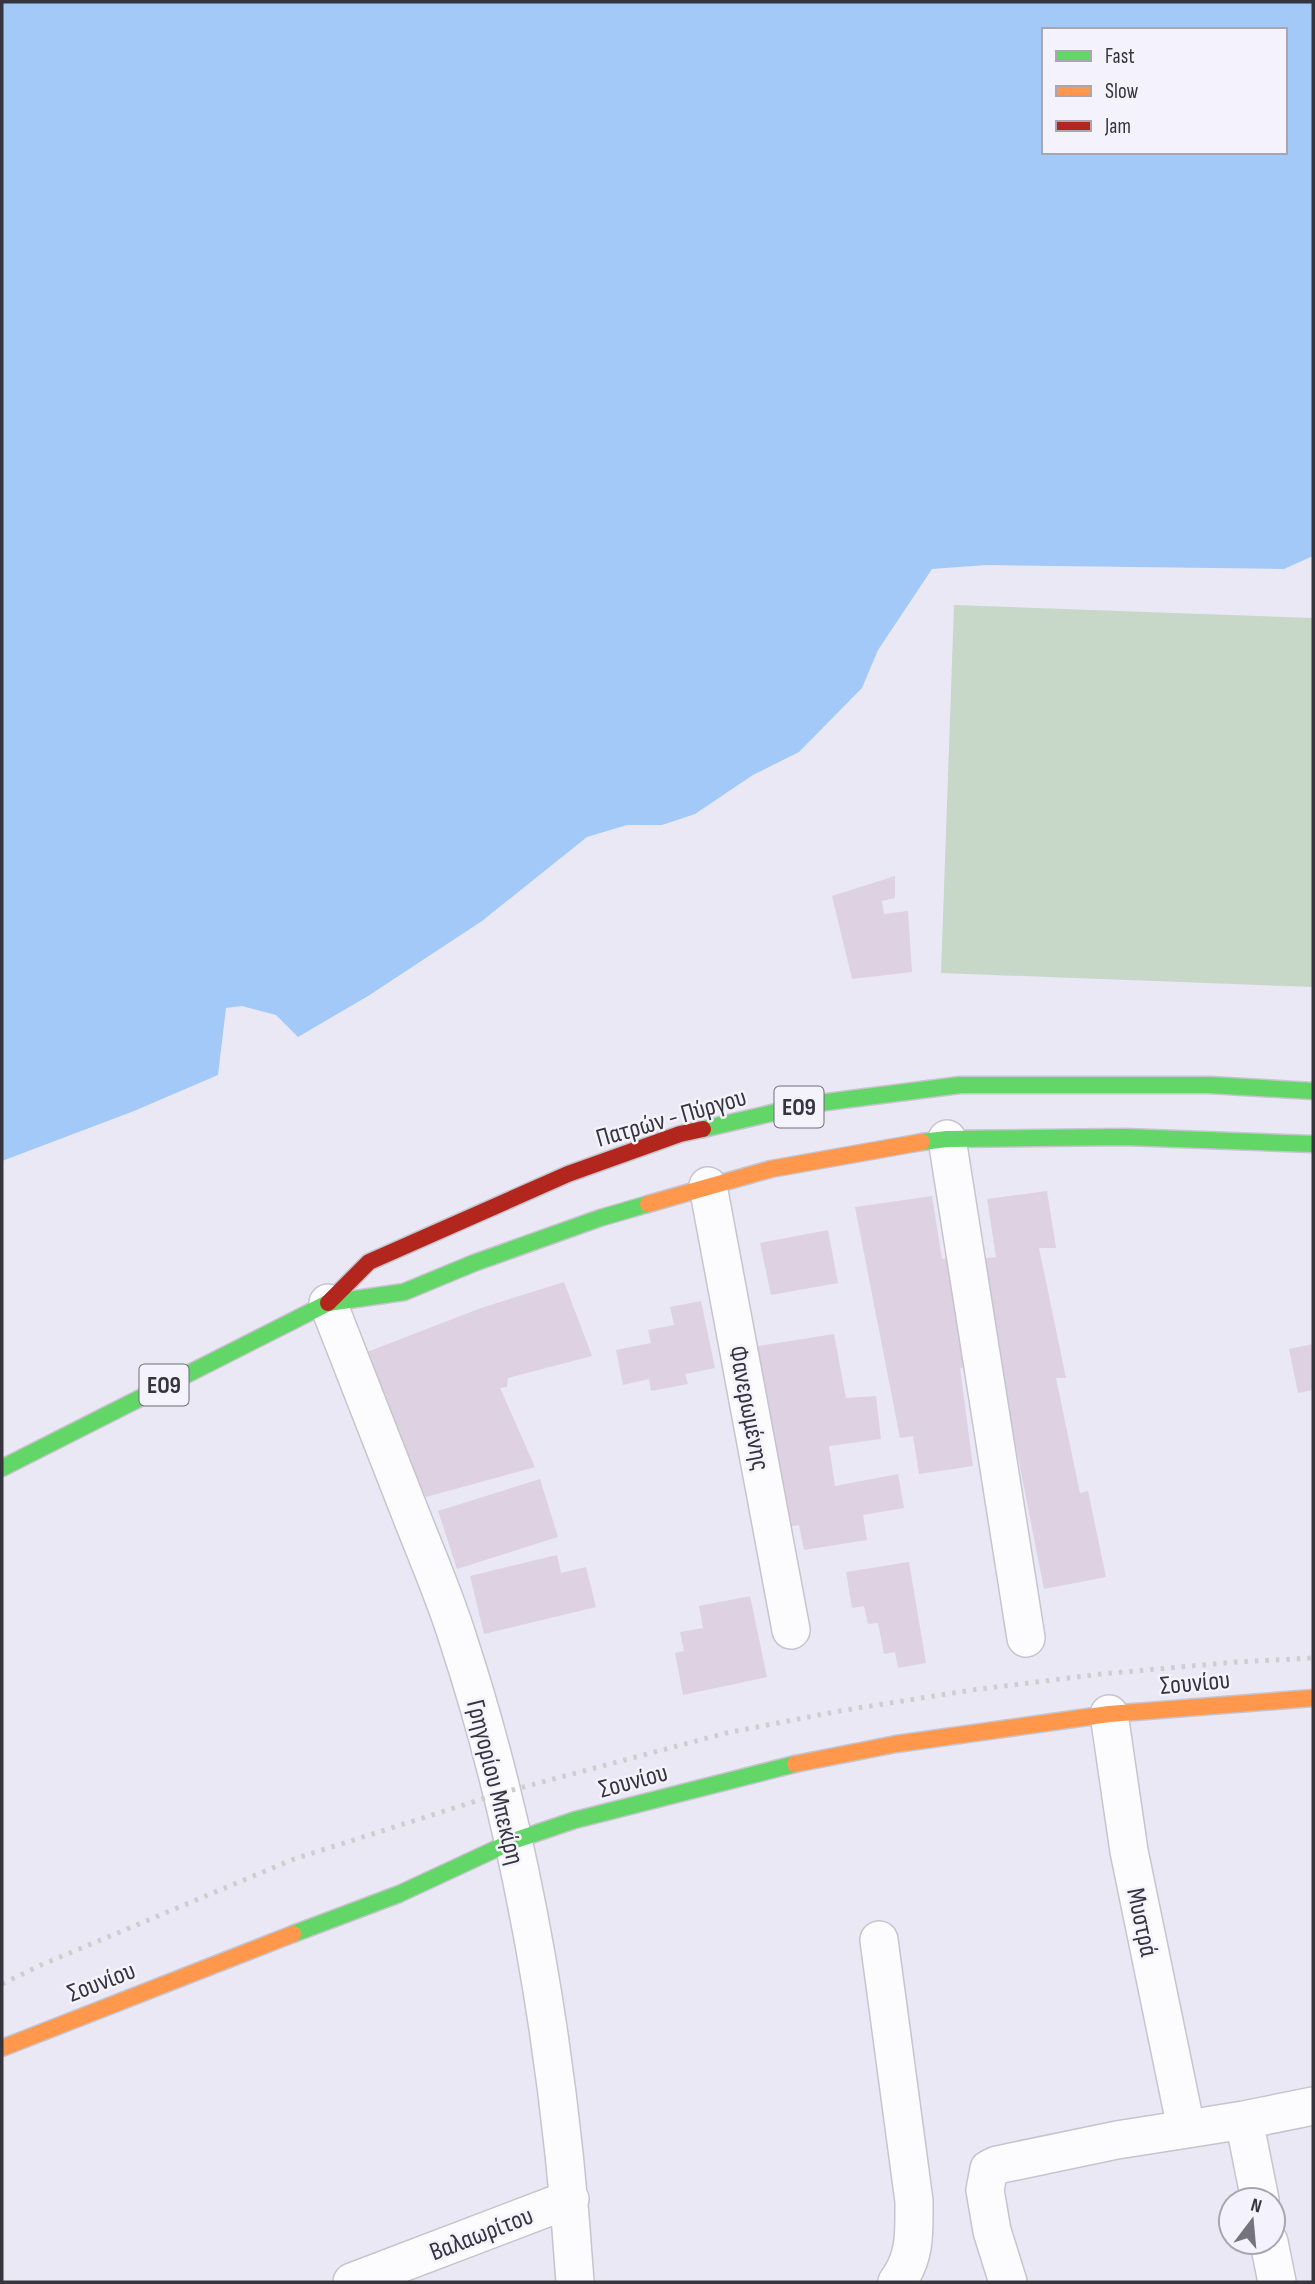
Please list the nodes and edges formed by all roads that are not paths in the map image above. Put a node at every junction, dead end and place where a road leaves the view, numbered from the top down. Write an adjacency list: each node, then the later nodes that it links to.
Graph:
1 (1313, 1091): 5 (main road, Πατρών - Πύργου / ΕΟ9)
2 (947, 1139): 3 (main road, Πατρών - Πύργου / ΕΟ9); 4 (main road, Πατρών - Πύργου / ΕΟ9); 8 (street)
3 (1313, 1144)
4 (708, 1186): 5 (main road, Πατρών - Πύργου / ΕΟ9); 7 (street, Φανερωμένης)
5 (328, 1303): 6 (main road, Πατρών - Πύργου / ΕΟ9); 11 (street, Γρηγορίου Μπεκίρη)
6 (2, 1468)
7 (792, 1630)
8 (1026, 1639)
9 (1313, 1698): 10 (main road, Σουνίου)
10 (1110, 1714): 11 (main road, Σουνίου); 16 (street, Μυστρά)
11 (513, 1841): 13 (main road, Σουνίου); 18 (street, Γρηγορίου Μπεκίρη)
12 (879, 1940): 22 (street)
13 (2, 2048)
14 (1313, 2106): 15 (street)
15 (1244, 2120): 16 (street); 17 (street)
16 (1186, 2128): 23 (street)
17 (1257, 2186)
18 (570, 2199): 20 (street, Βαλαωρίτου); 21 (street, Γρηγορίου Μπεκίρη)
19 (1272, 2256): 24 (street)
20 (352, 2282)
21 (575, 2282)
22 (897, 2282)
23 (1008, 2282)
24 (1277, 2282)

